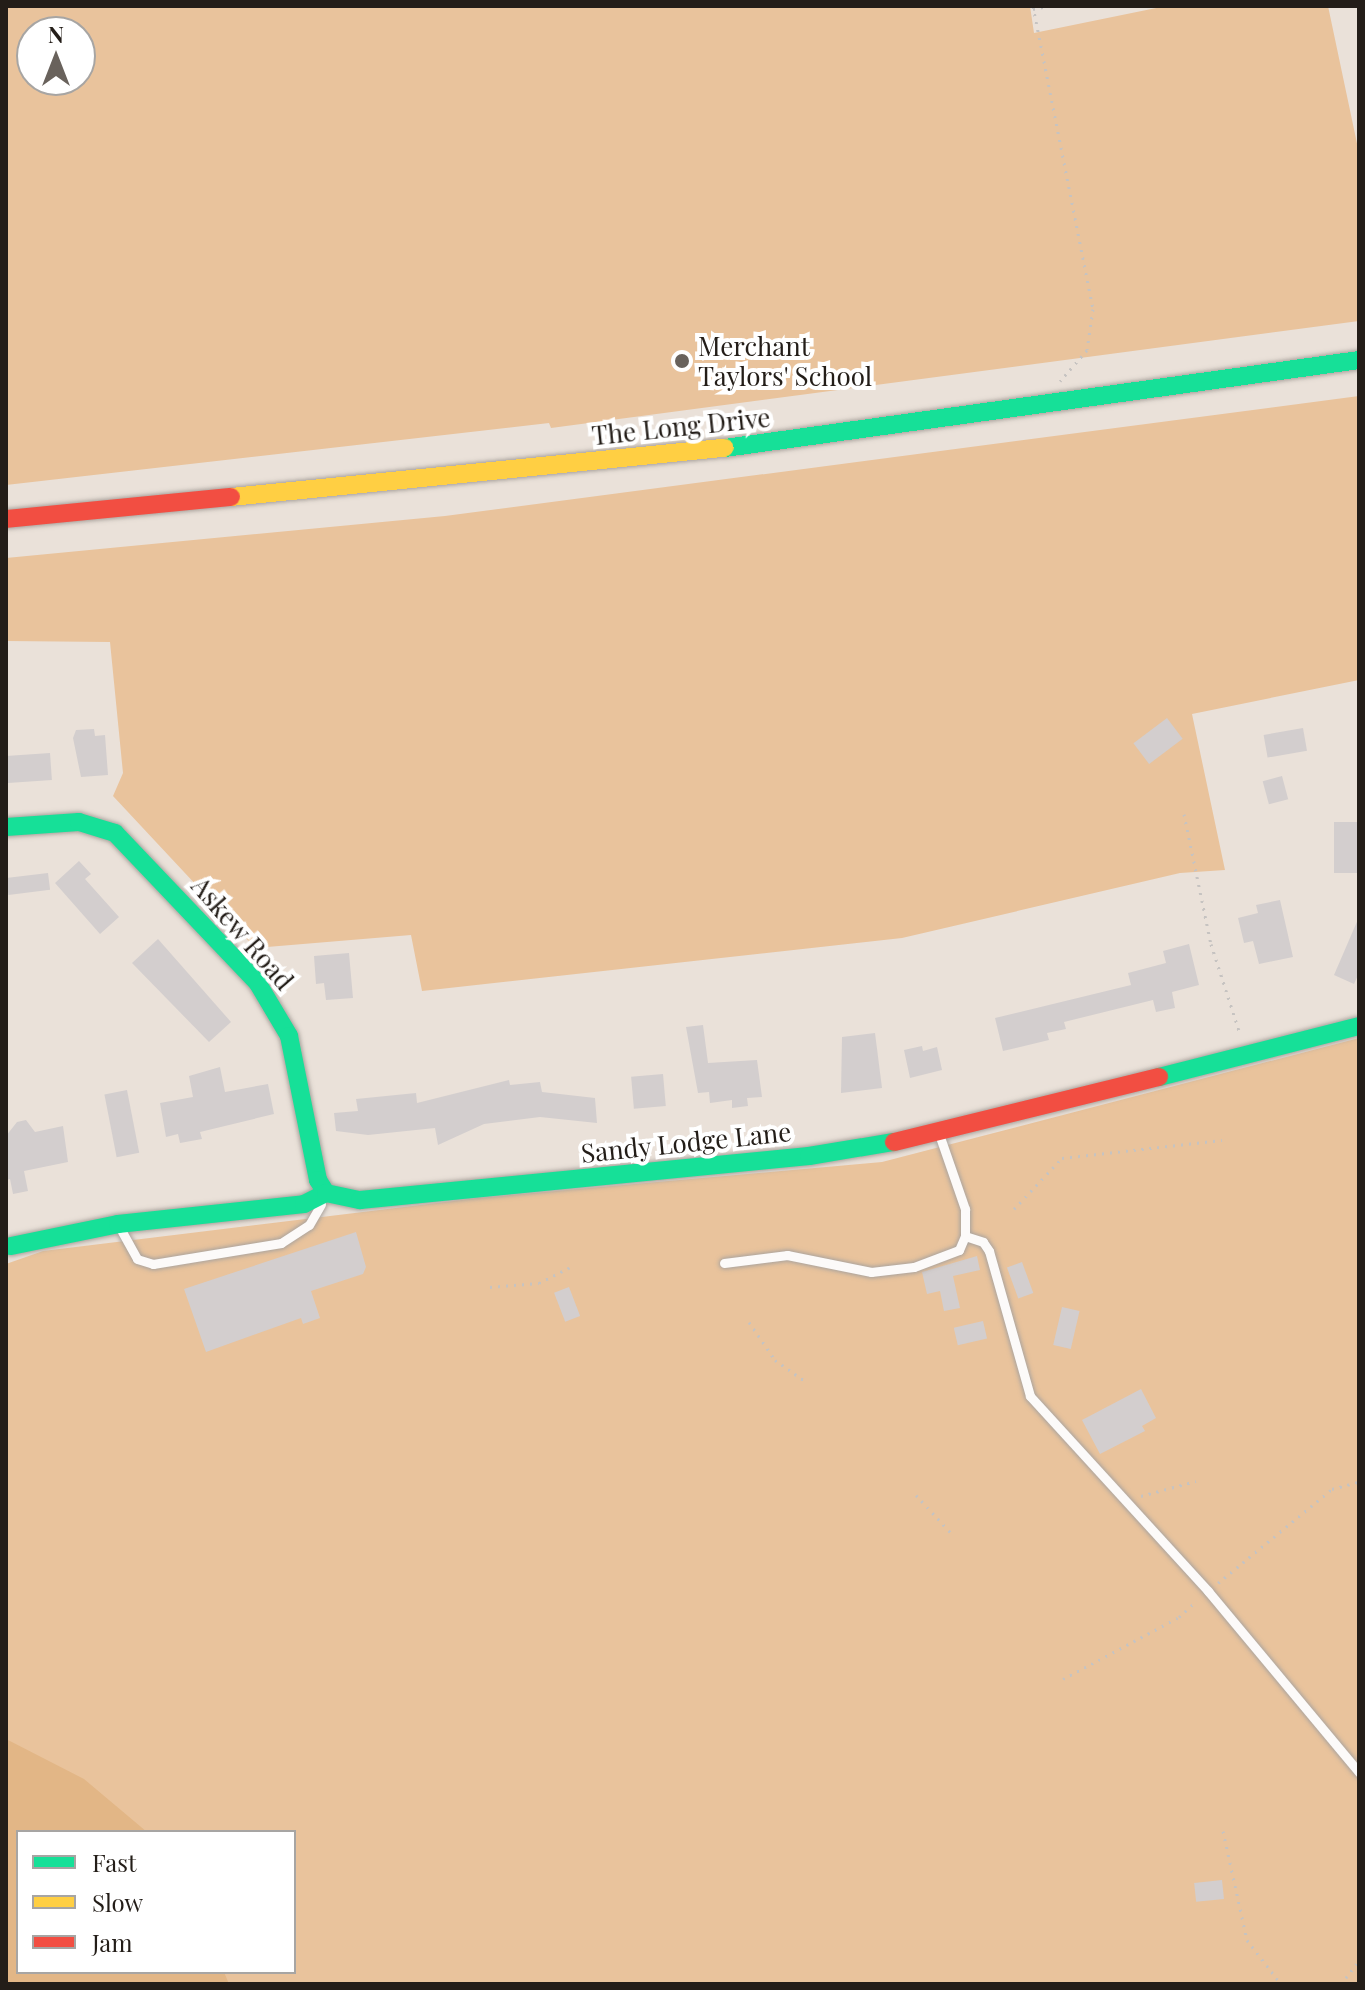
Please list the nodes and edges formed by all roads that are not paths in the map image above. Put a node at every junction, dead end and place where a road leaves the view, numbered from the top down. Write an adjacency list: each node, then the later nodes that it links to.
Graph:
1 (1359, 360): 2 (street, The Long Drive)
2 (6, 519)
3 (6, 827): 6 (street, Askew Road)
4 (1359, 1026): 5 (street, Sandy Lodge Lane)
5 (939, 1134): 6 (street, Sandy Lodge Lane); 8 (lane)
6 (326, 1193): 7 (street, Sandy Lodge Lane); 7 (lane)
7 (118, 1224): 9 (street, Sandy Lodge Lane)
8 (965, 1236): 10 (lane); 11 (lane)
9 (11, 1246)
10 (724, 1263)
11 (1359, 1772)

